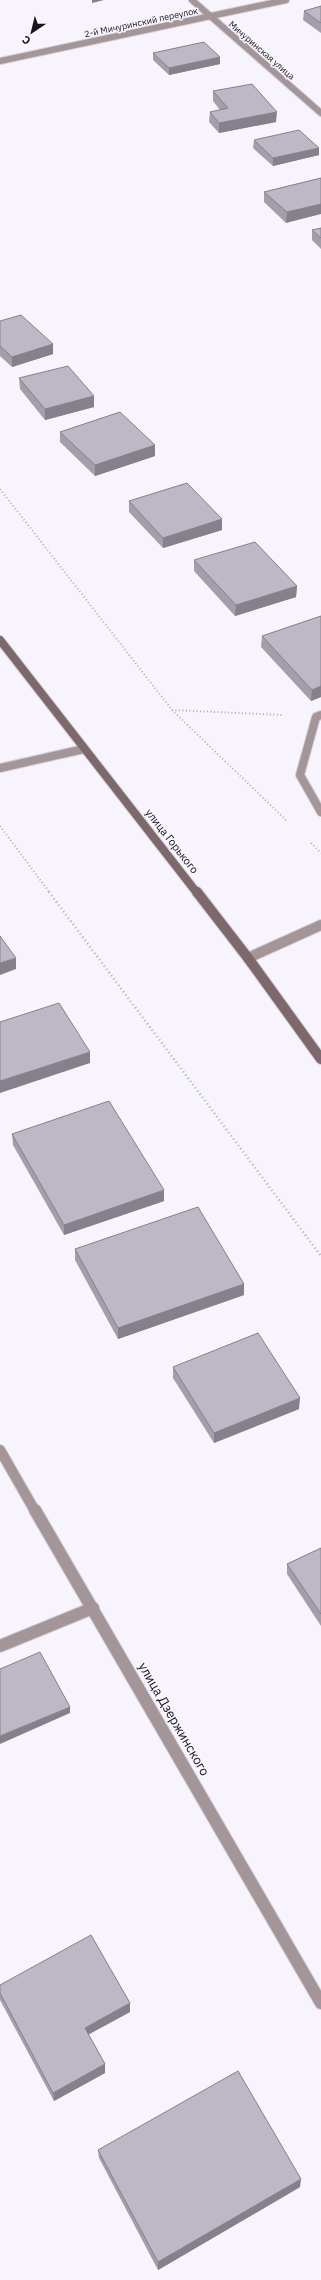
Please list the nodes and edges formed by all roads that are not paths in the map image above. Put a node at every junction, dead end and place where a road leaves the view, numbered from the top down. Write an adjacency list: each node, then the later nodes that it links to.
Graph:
1 (192, 0): 3 (street, Мичуринская улица)
2 (286, 0): 3 (street, 2-й Мичуринский переулок)
3 (210, 17): 4 (street, 2-й Мичуринский переулок); 5 (street, Мичуринская улица)
4 (0, 61)
5 (321, 113)
6 (0, 640): 8 (main road, улица Горького)
7 (318, 716): 10 (street)
8 (84, 749): 9 (street); 12 (main road, улица Горького)
9 (0, 768)
10 (321, 812)
11 (321, 925): 12 (street)
12 (248, 958): 13 (main road, улица Горького)
13 (321, 1059)
14 (0, 1450): 15 (street, улица Дзержинского)
15 (93, 1608): 16 (street); 17 (street, улица Дзержинского)
16 (0, 1646)
17 (321, 2003)

